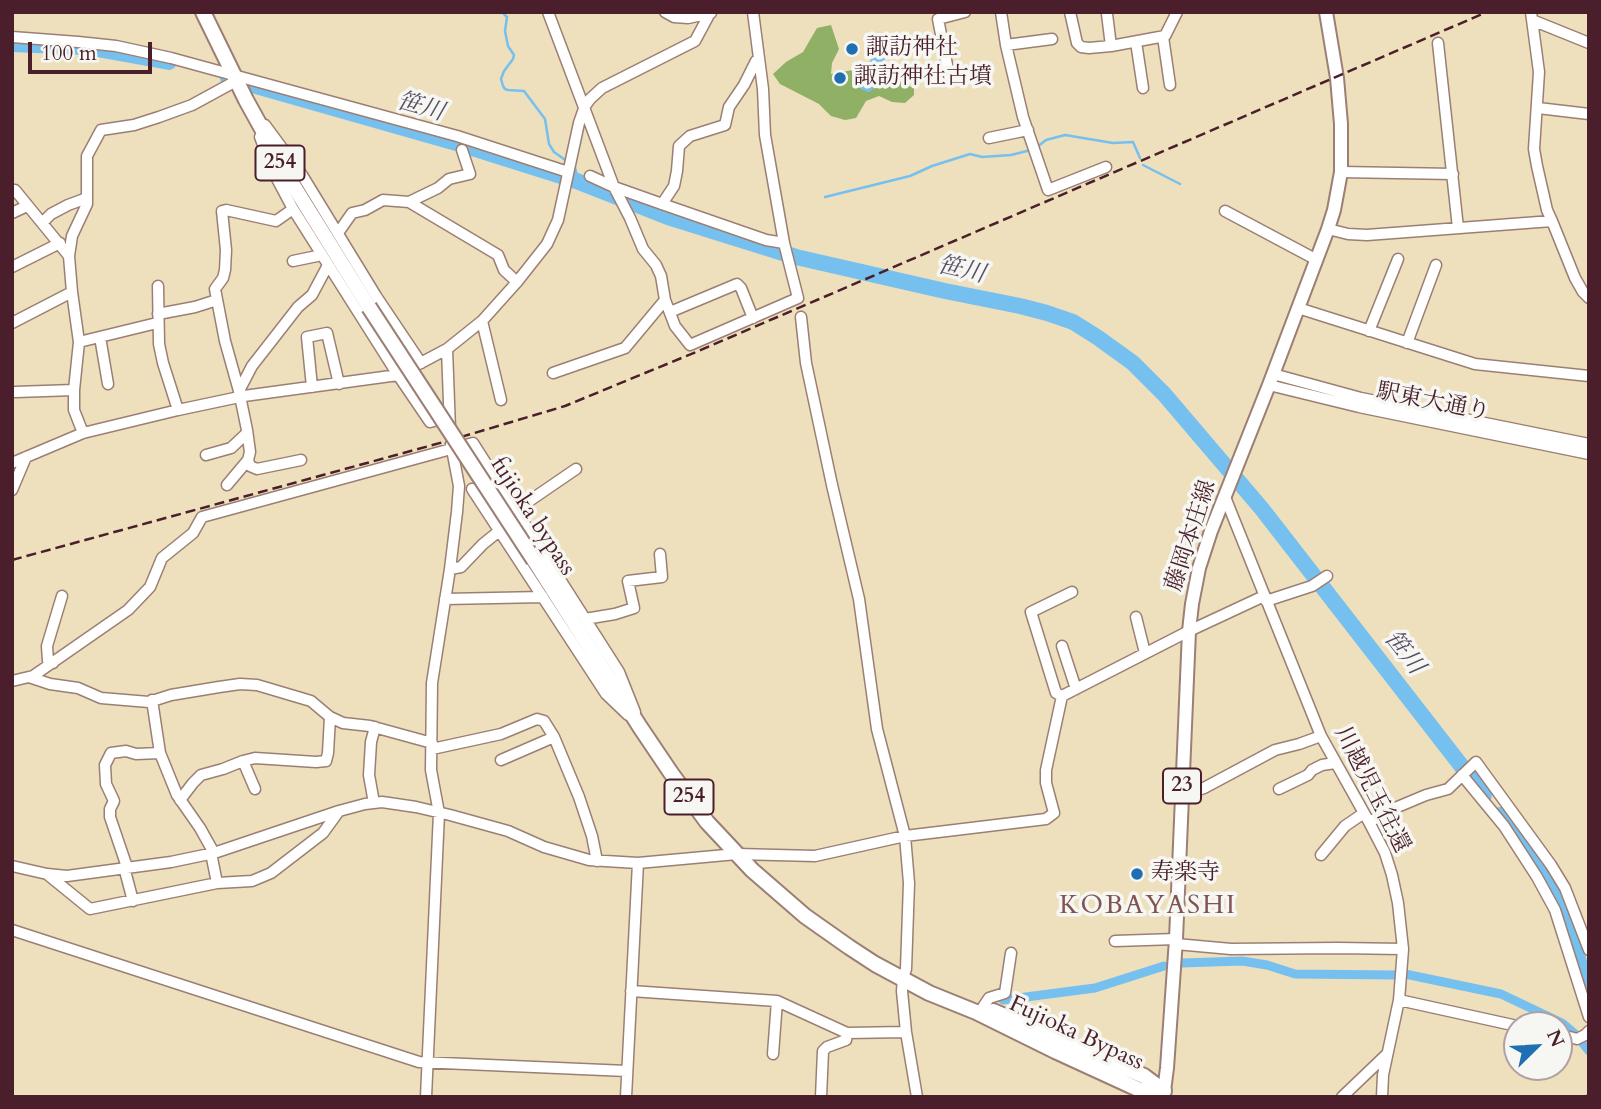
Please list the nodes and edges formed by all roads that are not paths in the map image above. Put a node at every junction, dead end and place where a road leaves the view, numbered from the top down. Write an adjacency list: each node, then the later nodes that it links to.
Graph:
1 (203, 12): 22 (highway, fujioka bypass / 254)
2 (548, 12): 27 (street)
3 (665, 12): 9 (street)
4 (753, 12): 21 (street)
5 (965, 12): 23 (street)
6 (1000, 12): 19 (street)
7 (1070, 12): 20 (street)
8 (1177, 12): 14 (street)
9 (711, 13): 27 (street)
10 (1329, 13): 35 (main road, 藤岡本庄線 / 23)
11 (1107, 14): 20 (street)
12 (1532, 16): 18 (street); 28 (street)
13 (12, 37): 22 (street)
14 (1163, 37): 16 (street); 24 (street)
15 (1052, 39): 19 (street)
16 (1136, 42): 20 (street); 25 (street)
17 (1438, 43): 36 (street)
18 (1589, 43)
19 (1006, 45): 30 (street)
20 (1111, 46)
21 (760, 58): 42 (street); 53 (street)
22 (235, 78): 26 (highway, fujioka bypass / 254); 34 (street); 40 (street)
23 (950, 80)
24 (1170, 85)
25 (1143, 88)
26 (246, 100): 44 (street); 51 (street); 134 (highway, fujioka bypass / 254, bridge)
27 (585, 106): 34 (street); 38 (street)
28 (1538, 108): 29 (street); 47 (street)
29 (1589, 114)
30 (1028, 130): 31 (street); 33 (street)
31 (989, 138)
32 (462, 150): 41 (street)
33 (1106, 167)
34 (569, 168): 62 (street)
35 (1340, 172): 36 (street); 50 (main road, 藤岡本庄線 / 23)
36 (1454, 174): 49 (street)
37 (590, 176): 38 (street)
38 (615, 188): 42 (street); 67 (street)
39 (12, 190): 43 (street)
40 (87, 198): 48 (street); 55 (street)
41 (409, 202): 51 (street); 62 (street)
42 (662, 204): 53 (street)
43 (27, 205): 46 (street); 48 (street)
44 (293, 209): 54 (street); 66 (street)
45 (1225, 211): 57 (street)
46 (12, 213)
47 (1552, 221): 49 (street); 65 (street)
48 (42, 223): 52 (street)
49 (1458, 228): 50 (street)
50 (1328, 229): 57 (main road, 藤岡本庄線 / 23)
51 (338, 233): 80 (street)
52 (60, 243): 55 (street); 61 (street)
53 (786, 250): 71 (street)
54 (322, 255): 58 (street); 59 (street)
55 (69, 256): 64 (street)
56 (1398, 259): 75 (street)
57 (1317, 260): 68 (main road, 藤岡本庄線 / 23)
58 (293, 261)
59 (328, 265): 82 (street); 90 (street)
60 (1436, 265): 78 (street)
61 (12, 267)
62 (517, 282): 73 (street)
63 (158, 286): 72 (street)
64 (72, 292): 74 (street); 77 (street)
65 (1589, 298)
66 (216, 300): 72 (street); 90 (street)
67 (665, 300): 69 (street); 81 (street)
68 (1298, 308): 75 (street); 84 (main road, 藤岡本庄線 / 23)
69 (670, 312): 71 (street); 71 (street)
70 (801, 317): 151 (street)
71 (753, 318)
72 (158, 319): 76 (street); 92 (street)
73 (482, 321): 79 (street); 91 (street)
74 (12, 323)
75 (1369, 331): 78 (street)
76 (100, 337): 77 (street); 85 (street)
77 (79, 342): 88 (street)
78 (1407, 343): 83 (street)
79 (447, 349): 80 (street); 93 (street)
80 (421, 363): 82 (street)
81 (553, 373)
82 (398, 374): 86 (street); 93 (street)
83 (1589, 376)
84 (1271, 380): 96 (street, 駅東大通り); 98 (street, 駅東大通り); 110 (main road, 藤岡本庄線 / 23)
85 (108, 384)
86 (339, 384): 87 (street); 87 (street)
87 (312, 387): 90 (street)
88 (74, 390): 89 (street); 94 (street)
89 (15, 392)
90 (239, 394): 92 (street); 95 (street)
91 (501, 400)
92 (178, 410): 94 (street)
93 (450, 418): 97 (street)
94 (83, 433): 100 (street)
95 (247, 433): 99 (street); 101 (street)
96 (1589, 444)
97 (451, 450): 106 (street); 107 (street); 126 (street)
98 (1589, 454)
99 (206, 455)
100 (26, 457): 103 (street); 109 (street)
101 (248, 460): 102 (street); 105 (street)
102 (301, 460)
103 (12, 463)
104 (576, 469): 111 (street)
105 (227, 485)
106 (459, 486): 108 (street); 114 (street)
107 (500, 486): 108 (street); 111 (street)
108 (472, 489): 112 (street)
109 (12, 490)
110 (1227, 491): 119 (street, 川越児玉往還); 123 (main road, 藤岡本庄線 / 23)
111 (517, 513): 112 (street); 122 (street)
112 (499, 531): 114 (street); 118 (street)
113 (660, 554): 122 (street)
114 (450, 569): 120 (street)
115 (1327, 576): 119 (street)
116 (1072, 592): 130 (street)
117 (62, 596): 126 (street)
118 (543, 597): 120 (street); 134 (street)
119 (1265, 598): 123 (street); 135 (street, 川越児玉往還)
120 (445, 599): 137 (street)
121 (1136, 617): 125 (street)
122 (585, 619): 134 (street)
123 (1189, 631): 125 (street); 145 (main road, 藤岡本庄線 / 23)
124 (1062, 646): 129 (street)
125 (1146, 653): 129 (street)
126 (53, 663): 127 (street)
127 (29, 677): 128 (street); 131 (street)
128 (12, 681)
129 (1076, 689): 130 (street)
130 (1062, 696): 151 (street)
131 (152, 700): 132 (street); 138 (street)
132 (330, 717): 133 (street); 140 (street)
133 (375, 727): 137 (street); 147 (street)
134 (640, 727): 153 (highway, fujioka bypass / 254)
135 (1321, 736): 141 (street, 川越児玉往還); 145 (street)
136 (554, 737): 137 (street); 139 (street); 155 (street)
137 (432, 746): 149 (street)
138 (160, 753): 146 (street); 158 (street)
139 (501, 760)
140 (243, 761): 143 (street); 146 (street)
141 (1335, 763): 144 (street); 150 (street, 川越児玉往還)
142 (1462, 775): 150 (street); 166 (street); 173 (street)
143 (255, 789)
144 (1279, 789)
145 (1182, 796): 164 (main road, 藤岡本庄線 / 23)
146 (180, 800): 152 (street)
147 (374, 803): 148 (street); 149 (street)
148 (339, 811): 152 (street); 160 (street)
149 (439, 813): 155 (street); 181 (street)
150 (1367, 818): 154 (street); 165 (street, 川越児玉往還)
151 (905, 836): 153 (street); 168 (street)
152 (212, 853): 158 (street); 160 (street)
153 (737, 854): 156 (street); 168 (highway, fujioka bypass / 254)
154 (1321, 855)
155 (597, 861): 156 (street)
156 (638, 863): 169 (street)
157 (12, 866): 159 (street)
158 (126, 867): 159 (street); 161 (street)
159 (47, 874): 161 (street)
160 (217, 883): 161 (street)
161 (132, 901)
162 (12, 930): 181 (street)
163 (1115, 941): 164 (street)
164 (1176, 941): 165 (street); 183 (main road, 藤岡本庄線 / 23)
165 (1402, 949): 170 (street, 川越児玉往還)
166 (1589, 950)
167 (1011, 953): 172 (street)
168 (903, 978): 172 (highway, Fujioka Bypass / 254); 176 (street); 183 (highway, Fujioka Bypass / 254)
169 (631, 991): 171 (street); 182 (street)
170 (1399, 1000): 174 (street); 180 (street, 川越児玉往還)
171 (777, 1001): 177 (street); 179 (street)
172 (983, 1007): 183 (highway, Fujioka Bypass / 254)
173 (1589, 1017)
174 (1503, 1023)
175 (1589, 1031): 178 (street)
176 (906, 1032): 177 (street); 187 (street)
177 (847, 1033): 186 (street)
178 (1573, 1038)
179 (773, 1054)
180 (1387, 1054): 188 (street); 189 (street, 川越児玉往還)
181 (427, 1062): 182 (street); 184 (street)
182 (627, 1071): 185 (street)
183 (1166, 1095)
184 (426, 1097)
185 (626, 1097)
186 (821, 1097)
187 (917, 1097)
188 (1342, 1097)
189 (1382, 1097)

